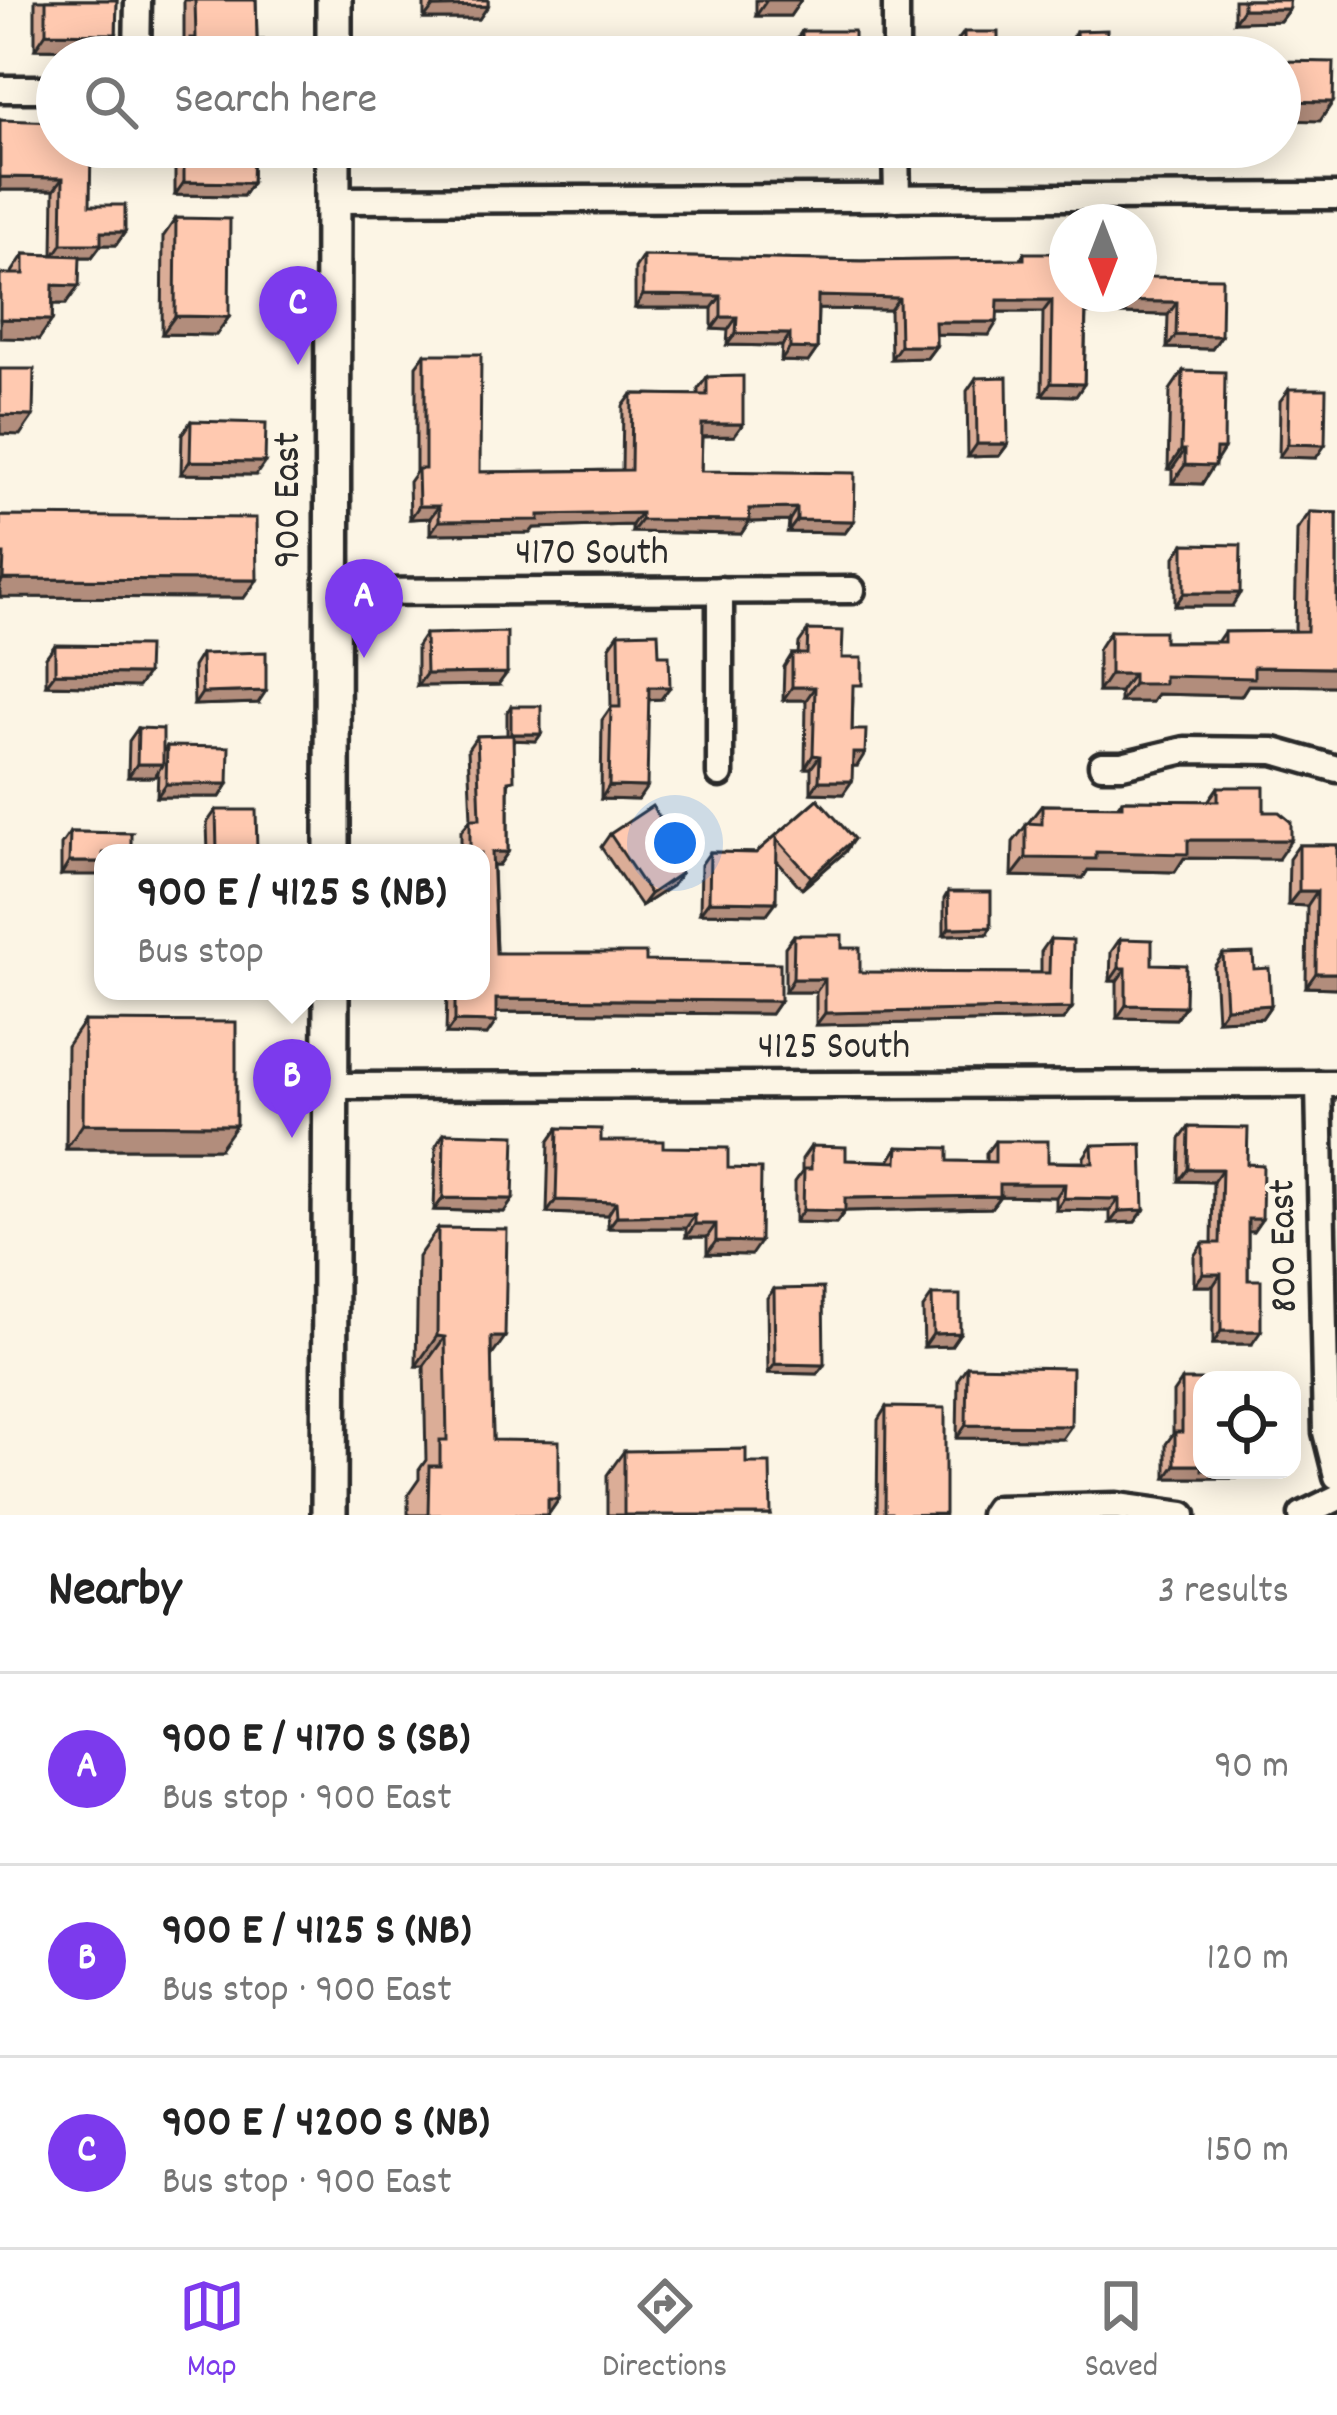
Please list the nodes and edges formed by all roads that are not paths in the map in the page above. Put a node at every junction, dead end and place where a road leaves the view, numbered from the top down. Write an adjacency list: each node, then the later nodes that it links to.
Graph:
1 (138, 0): 4 (street)
2 (334, 0): 5 (main road)
3 (896, 0): 6 (street)
4 (137, 36)
5 (334, 36)
6 (896, 36)
7 (0, 89): 8 (street)
8 (36, 89)
9 (333, 168): 13 (main road, 900 East)
10 (896, 168): 12 (street)
11 (1337, 196): 12 (street)
12 (897, 198): 13 (street)
13 (333, 200): 16 (main road, 900 East)
14 (720, 590): 15 (street, 4170 South); 16 (street, 4170 South); 19 (street)
15 (852, 590)
16 (332, 592): 20 (main road, 900 East)
17 (1102, 765): 18 (street)
18 (1337, 769)
19 (720, 774)
20 (332, 844)
21 (331, 1000): 23 (main road)
22 (1328, 1084): 23 (street, 4125 South); 24 (street, 800 East)
23 (330, 1086): 26 (main road)
24 (1337, 1477)
25 (1337, 1498): 29 (street)
26 (329, 1515)
27 (993, 1515): 28 (street)
28 (1184, 1515)
29 (1302, 1515)

